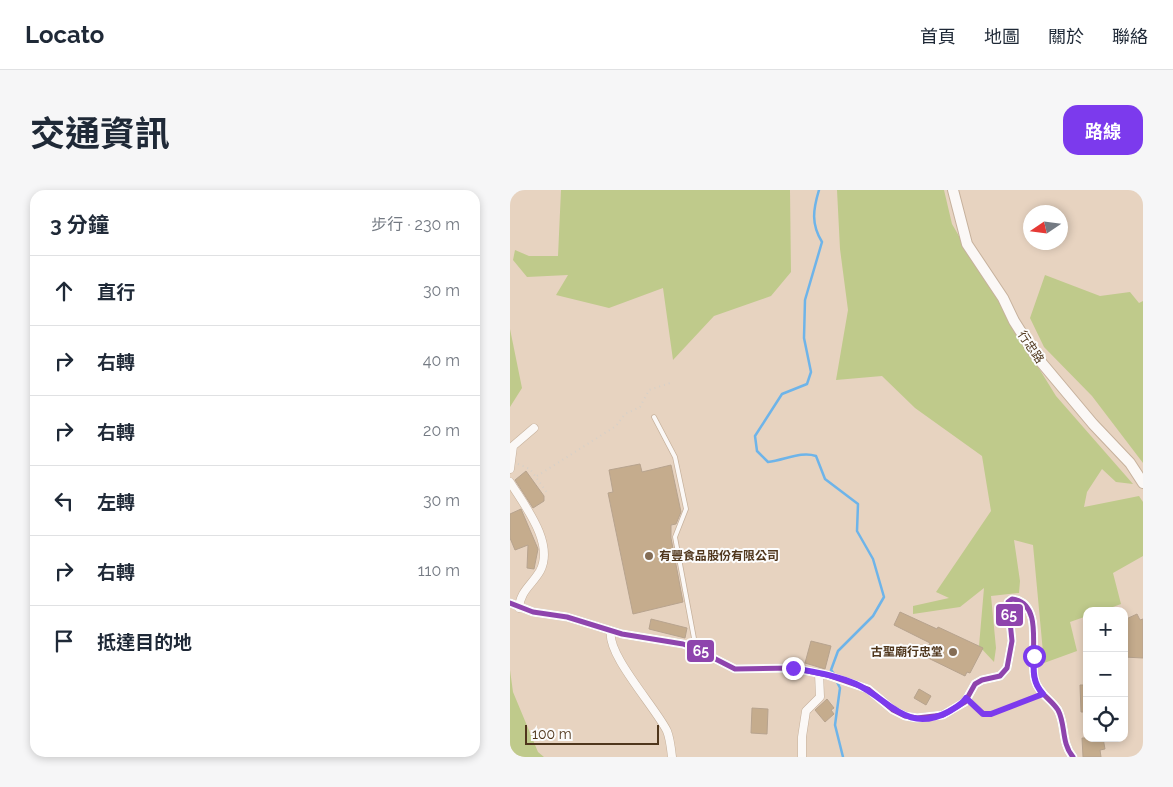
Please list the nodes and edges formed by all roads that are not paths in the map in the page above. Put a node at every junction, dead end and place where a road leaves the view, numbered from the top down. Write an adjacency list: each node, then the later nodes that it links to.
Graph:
1 (953, 190): 6 (street, 行忠路)
2 (654, 417): 10 (lane)
3 (534, 428): 4 (street)
4 (510, 466)
5 (510, 482): 8 (street)
6 (1143, 483)
7 (510, 603): 8 (street)
8 (519, 608): 9 (street)
9 (612, 631): 10 (street); 12 (street)
10 (696, 649): 11 (street)
11 (823, 674): 13 (street); 14 (street)
12 (672, 757)
13 (802, 757)
14 (1073, 757)

